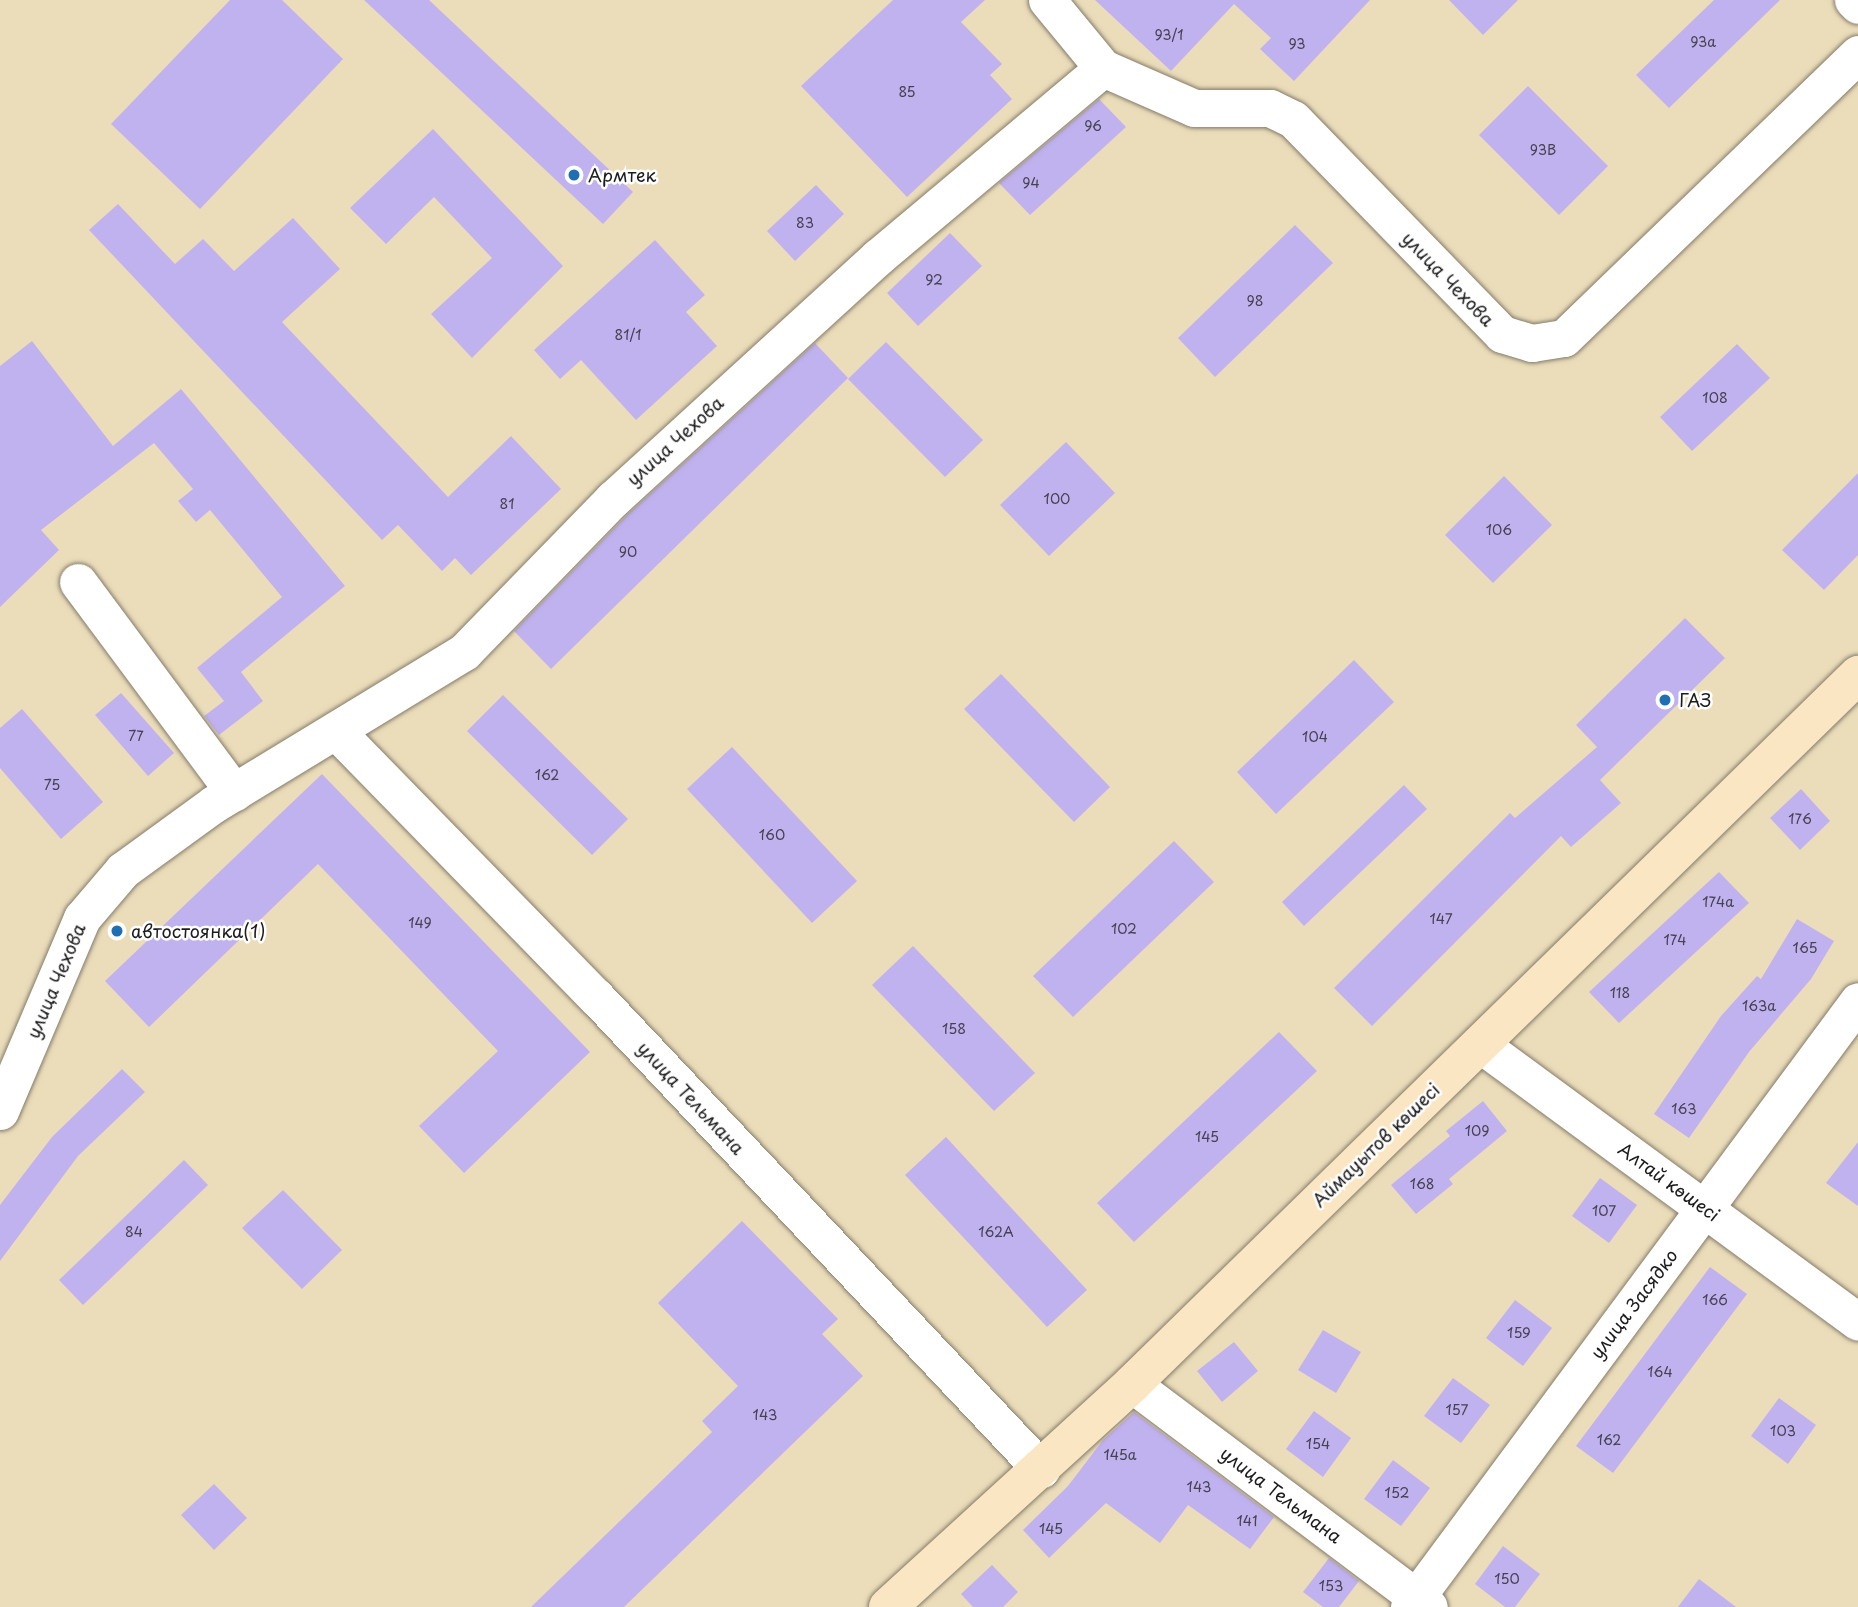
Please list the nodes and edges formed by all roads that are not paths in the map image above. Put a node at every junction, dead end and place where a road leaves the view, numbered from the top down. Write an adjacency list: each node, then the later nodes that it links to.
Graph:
1 (1047, 0): 5 (street, улица Чехова)
2 (1853, 0): 3 (street)
3 (1858, 5)
4 (1858, 54): 5 (street, улица Чехова)
5 (1102, 68): 8 (street, улица Чехова)
6 (78, 582): 9 (street)
7 (1858, 675): 11 (street, Аймауытов көшесі)
8 (337, 732): 9 (street, улица Чехова); 16 (street, улица Тельмана)
9 (234, 792): 12 (street, улица Чехова)
10 (1858, 1001): 13 (street, улица Засядко)
11 (1480, 1044): 13 (street, Алтай көшесі); 15 (street, Аймауытов көшесі)
12 (0, 1111)
13 (1705, 1208): 14 (street, Алтай көшесі); 17 (street, улица Засядко)
14 (1858, 1322)
15 (1132, 1384): 16 (street, Аймауытов көшесі); 17 (street, улица Тельмана)
16 (1041, 1469): 18 (street, Аймауытов көшесі)
17 (1418, 1604)
18 (888, 1607)

